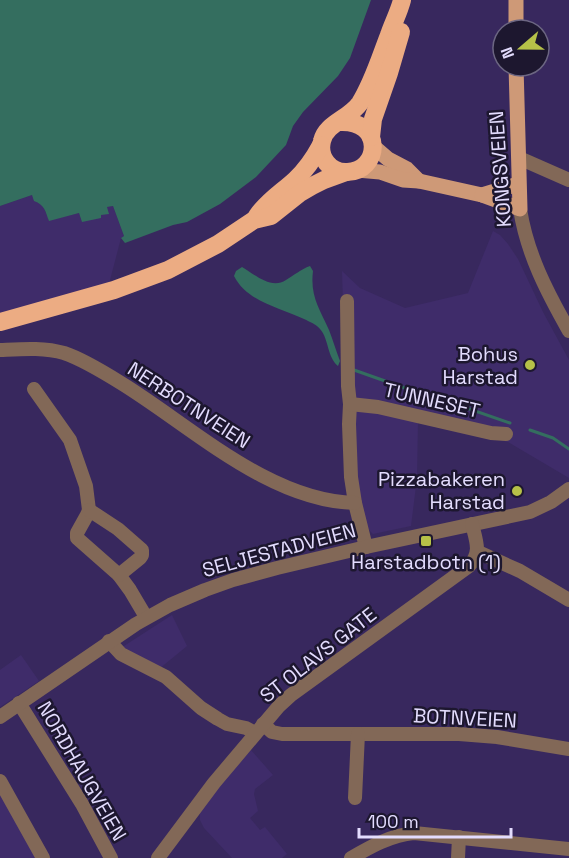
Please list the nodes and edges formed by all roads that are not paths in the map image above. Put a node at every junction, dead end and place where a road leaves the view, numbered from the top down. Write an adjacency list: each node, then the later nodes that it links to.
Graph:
1 (402, 0): 6 (highway)
2 (410, 0): 7 (highway)
3 (516, 0): 4 (main road)
4 (516, 18)
5 (516, 78): 9 (main road, KONGSVEIEN)
6 (340, 122): 7 (highway); 8 (highway)
7 (372, 141): 10 (highway); 12 (main road)
8 (321, 145): 10 (highway); 16 (highway)
9 (519, 158): 11 (street); 13 (main road, KONGSVEIEN)
10 (351, 171): 12 (main road); 16 (highway)
11 (569, 180)
12 (419, 181): 14 (main road)
13 (518, 184): 14 (main road); 15 (main road, KONGSVEIEN)
14 (482, 195): 15 (main road)
15 (520, 208): 19 (street, KONGSVEIEN)
16 (254, 220): 18 (highway)
17 (347, 302): 22 (street)
18 (0, 322)
19 (569, 332)
20 (0, 350): 25 (street, NERBOTNVEIEN)
21 (34, 389): 26 (street)
22 (350, 404): 23 (street, TUNNESET); 25 (street)
23 (506, 434)
24 (569, 489): 27 (street, SELJESTADVEIEN)
25 (355, 503): 28 (street)
26 (89, 510): 30 (street); 30 (street)
27 (472, 524): 28 (street, SELJESTADVEIEN); 29 (street)
28 (366, 547): 32 (street, SELJESTADVEIEN)
29 (478, 552): 31 (street); 36 (street, ST OLAVS GATE)
30 (119, 575): 32 (street)
31 (569, 600)
32 (146, 617): 33 (street, SELJESTADVEIEN)
33 (110, 641): 34 (street, SELJESTADVEIEN); 36 (street, BOTNVEIEN)
34 (19, 703): 35 (street, SELJESTADVEIEN); 44 (street, NORDHAUGVEIEN)
35 (0, 717)
36 (259, 728): 37 (street, BOTNVEIEN); 45 (street, ST OLAVS GATE)
37 (357, 734): 38 (street, BOTNVEIEN); 40 (street)
38 (569, 748)
39 (0, 781): 43 (street)
40 (355, 798)
41 (459, 837): 42 (street); 46 (street); 47 (street)
42 (569, 849)
43 (43, 858)
44 (111, 858)
45 (158, 858)
46 (351, 858)
47 (458, 858)

